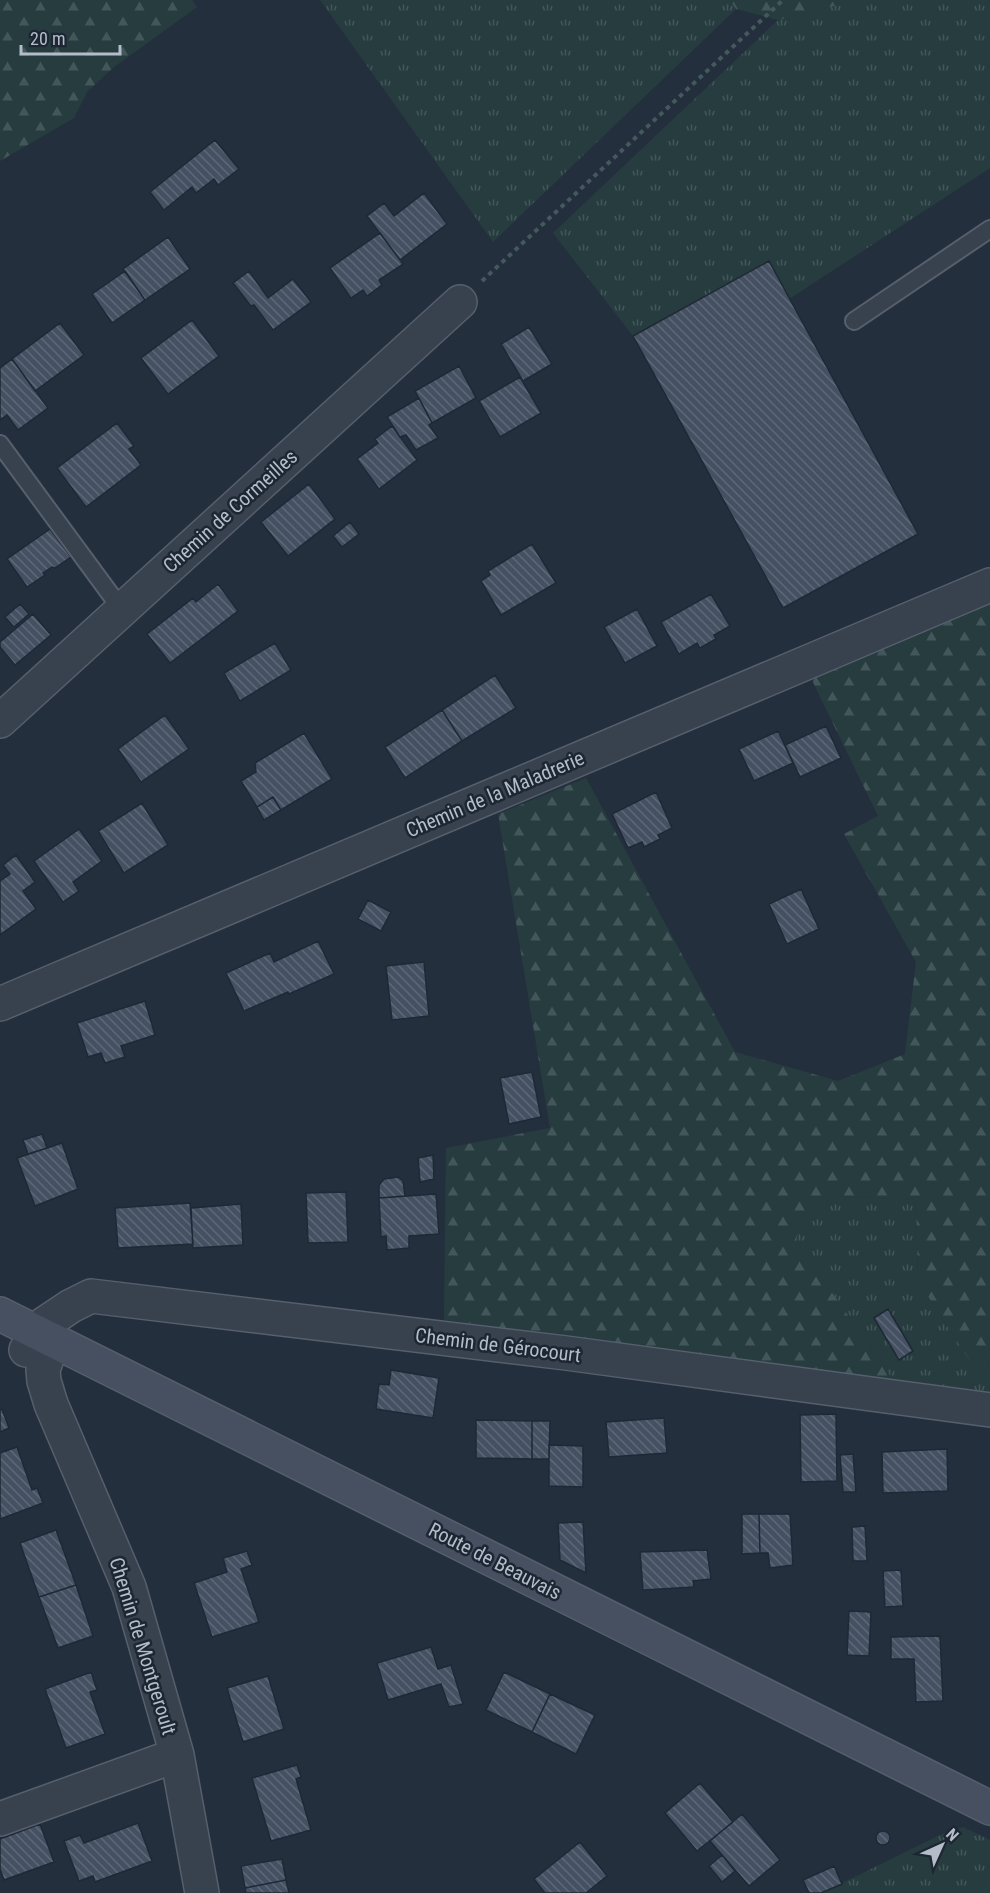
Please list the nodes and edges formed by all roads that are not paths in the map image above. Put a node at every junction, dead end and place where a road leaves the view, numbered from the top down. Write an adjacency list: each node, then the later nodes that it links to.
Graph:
1 (990, 229): 3 (lane)
2 (459, 302): 6 (street, Chemin de Cormeilles)
3 (854, 321)
4 (0, 444): 6 (lane)
5 (990, 585): 8 (street, Chemin de la Maladrerie)
6 (122, 610): 7 (street, Chemin de Cormeilles)
7 (0, 721)
8 (0, 1004)
9 (0, 1314): 10 (main road, Route de Beauvais)
10 (33, 1344): 11 (street, Chemin de Gérocourt); 12 (street, Chemin de Montgeroult); 13 (main road, Route de Beauvais); 15 (main road, Route de Beauvais)
11 (990, 1410)
12 (177, 1755): 14 (street); 16 (street, Chemin de Montgeroult)
13 (990, 1808)
14 (0, 1819)
15 (990, 1831)
16 (202, 1893)

